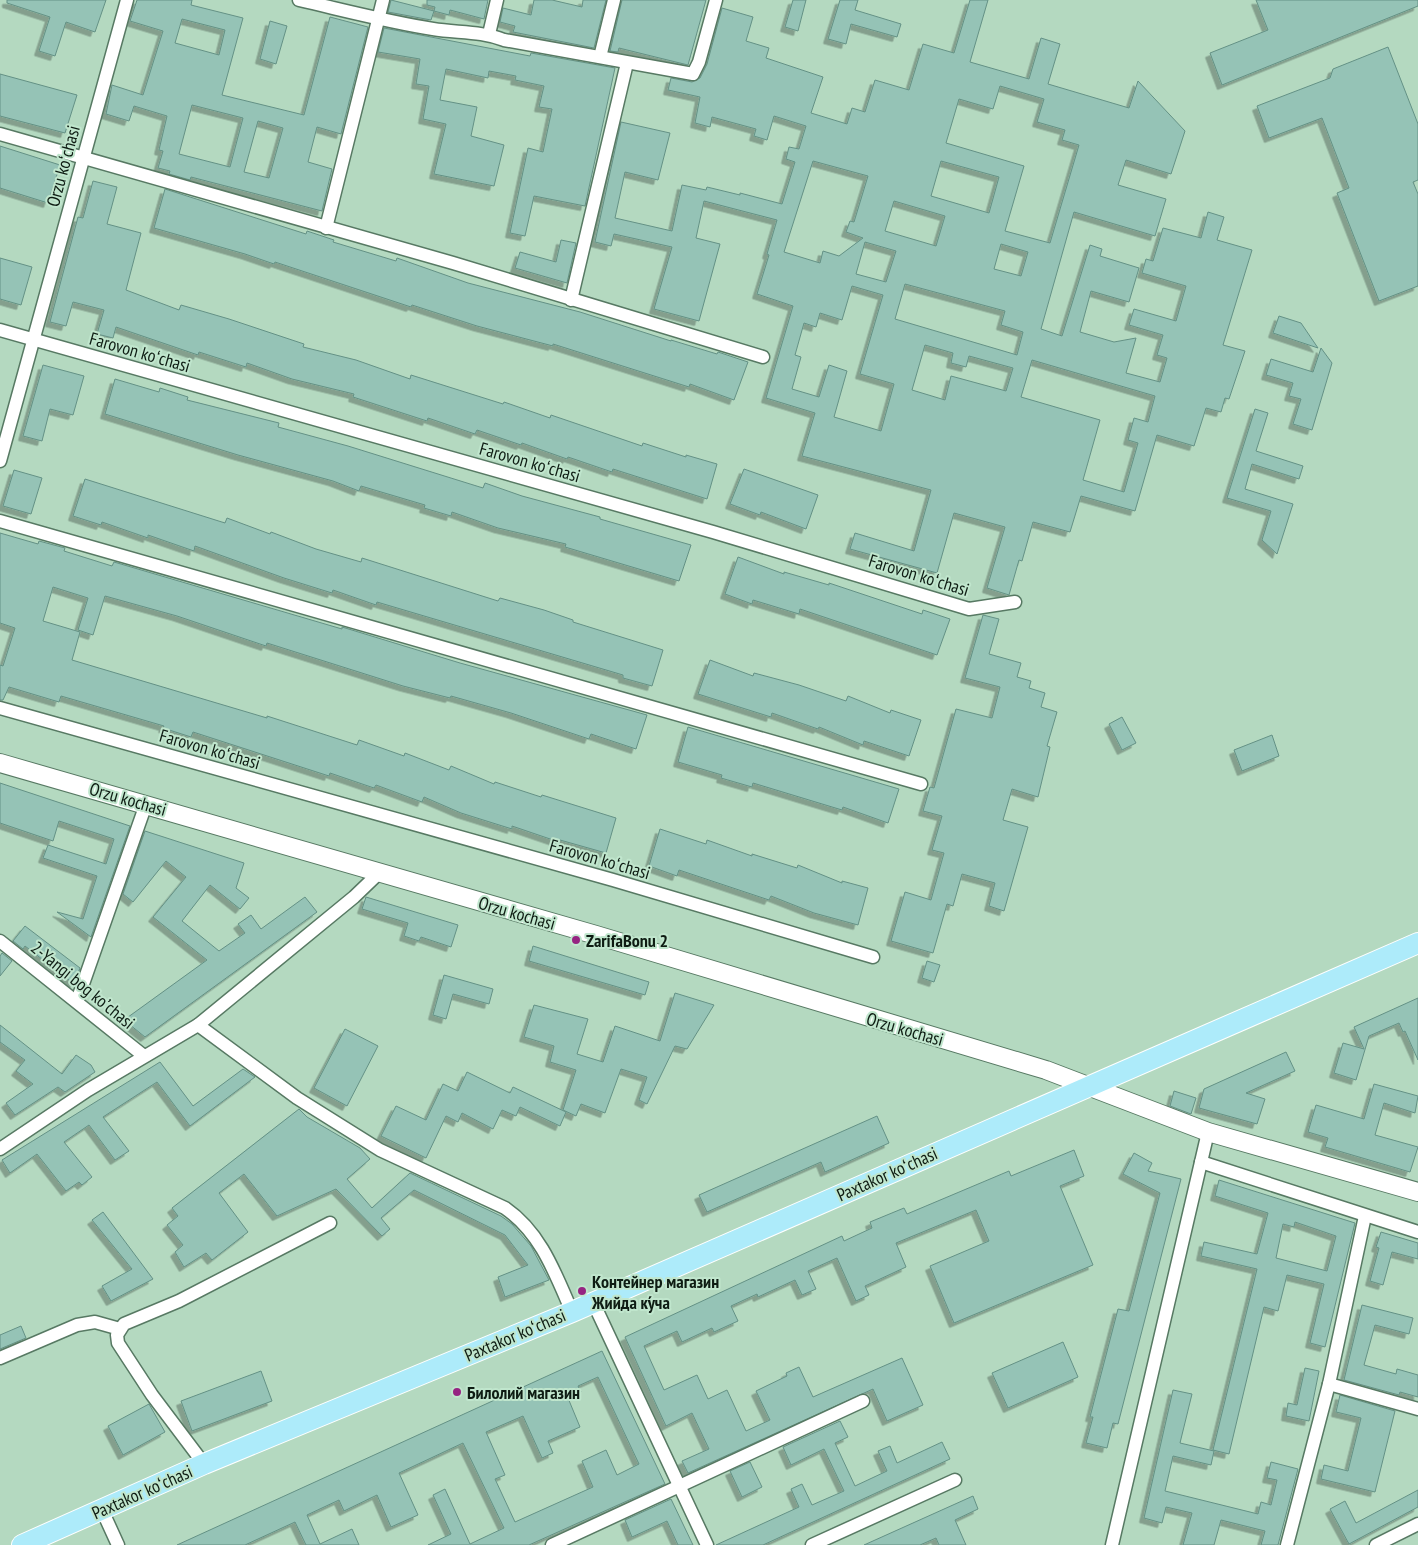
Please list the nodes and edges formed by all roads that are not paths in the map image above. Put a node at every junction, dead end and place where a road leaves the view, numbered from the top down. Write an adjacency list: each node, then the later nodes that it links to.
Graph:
1 (127, 0): 12 (street, Orzu koʻchasi)
2 (299, 0): 7 (street)
3 (383, 0): 7 (street)
4 (497, 0): 8 (street)
5 (614, 0): 9 (street)
6 (716, 0): 10 (street)
7 (379, 19): 8 (street); 13 (street)
8 (489, 34): 9 (street)
9 (600, 57): 10 (street)
10 (626, 63): 14 (street)
11 (0, 134): 12 (street)
12 (83, 159): 13 (street); 16 (street, Orzu koʻchasi)
13 (326, 228): 14 (street)
14 (571, 300): 17 (street)
15 (0, 330): 16 (street)
16 (34, 340): 18 (street, Orzu koʻchasi); 20 (street, Farovon koʻchasi)
17 (763, 357)
18 (0, 461)
19 (0, 521): 23 (street)
20 (1015, 602)
21 (0, 708): 28 (street, Farovon koʻchasi)
22 (0, 763): 24 (main road, Orzu kochasi)
23 (921, 784)
24 (146, 804): 25 (main road, Orzu kochasi); 29 (street)
25 (380, 872): 30 (street); 32 (main road, Orzu kochasi)
26 (0, 941): 29 (street, 2-Yangi bog koʼchasi)
27 (1418, 942): 32 (main road, Paxtakor koʻchasi)
28 (872, 956)
29 (77, 1001): 31 (street, 2-Yangi bog koʼchasi)
30 (198, 1025): 31 (street); 41 (street)
31 (144, 1056): 34 (street)
32 (1090, 1086): 33 (main road, Orzu kochasi); 40 (main road, Paxtakor koʻchasi)
33 (1208, 1132): 35 (street); 36 (main road, Orzu kochasi)
34 (2, 1146)
35 (1202, 1162): 37 (street); 58 (street)
36 (1418, 1192)
37 (1365, 1216): 39 (street); 44 (street)
38 (330, 1223): 42 (street)
39 (1418, 1232)
40 (593, 1302): 41 (main road, Paxtakor koʻchasi); 49 (street)
41 (572, 1312): 47 (main road, Paxtakor koʻchasi)
42 (120, 1328): 43 (street); 47 (street)
43 (0, 1358)
44 (1329, 1384): 46 (street); 59 (street)
45 (863, 1401): 49 (street)
46 (1418, 1408)
47 (204, 1464): 50 (main road, Paxtakor koʻchasi)
48 (954, 1480): 57 (street)
49 (680, 1486): 55 (street); 56 (street)
50 (102, 1510): 53 (main road, Paxtakor koʻchasi); 54 (street)
51 (1418, 1524): 52 (street)
52 (1380, 1544)
53 (22, 1545)
54 (118, 1545)
55 (552, 1545)
56 (707, 1545)
57 (812, 1545)
58 (1112, 1545)
59 (1287, 1545)

